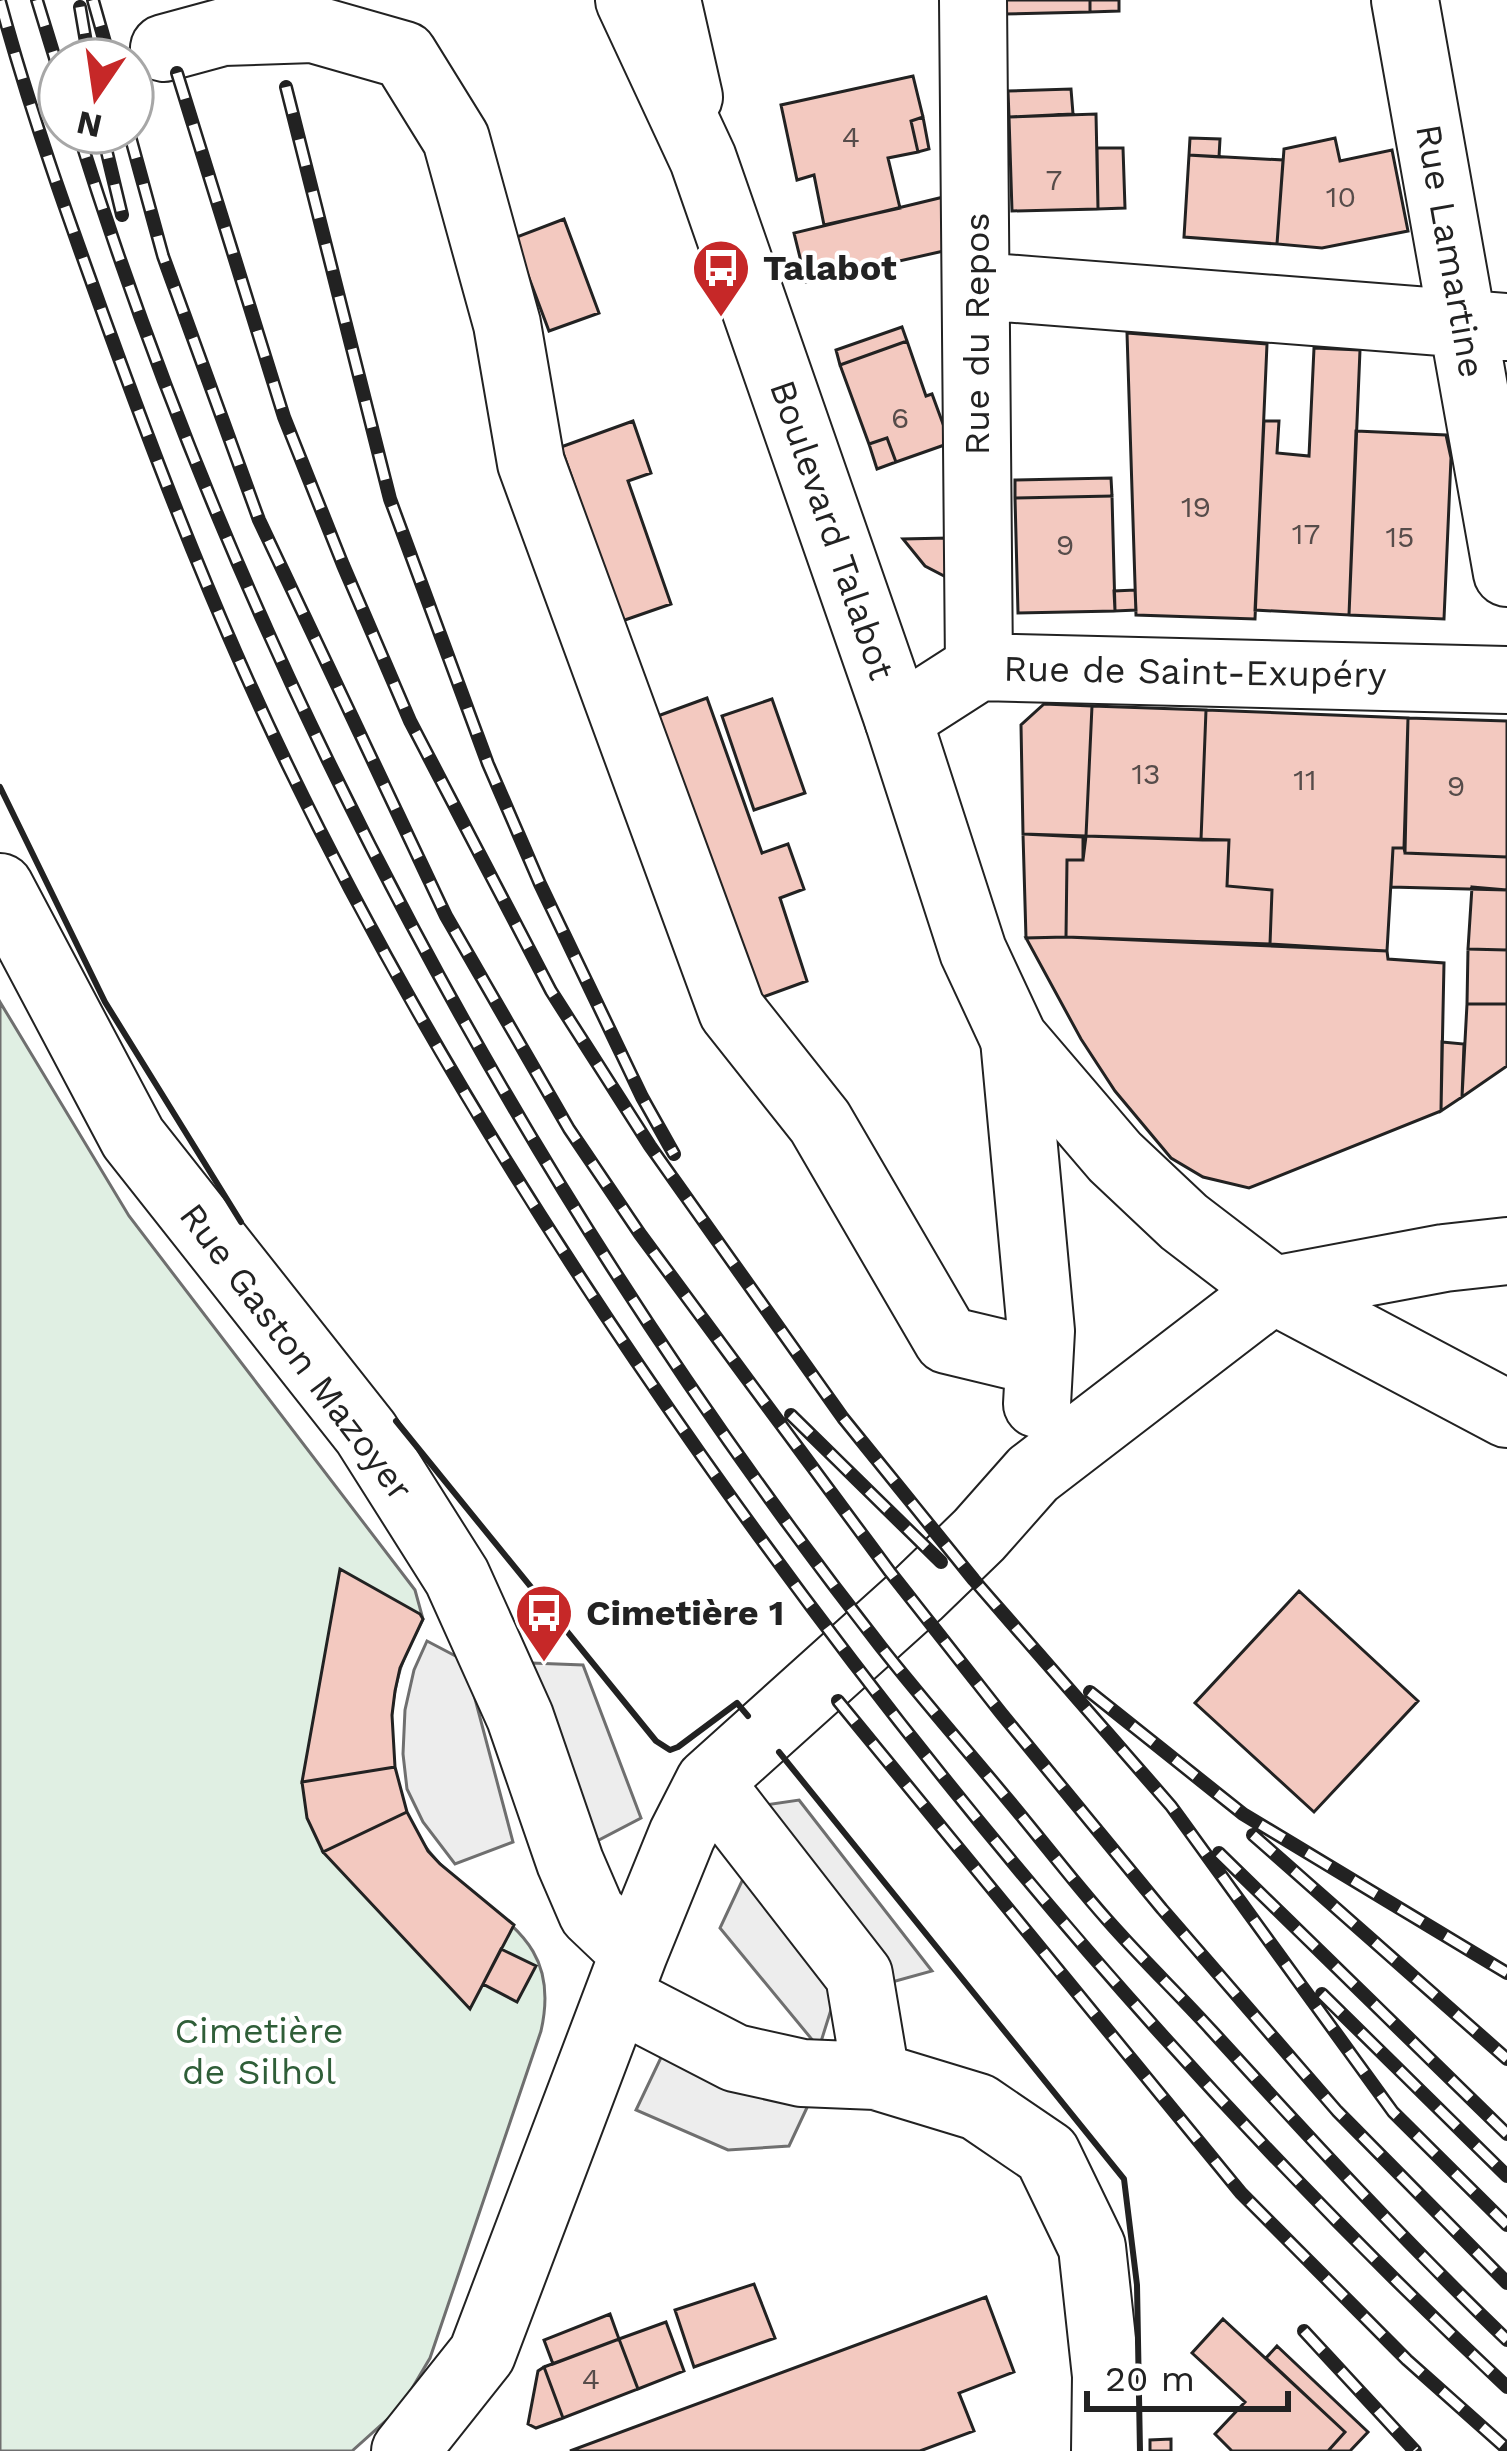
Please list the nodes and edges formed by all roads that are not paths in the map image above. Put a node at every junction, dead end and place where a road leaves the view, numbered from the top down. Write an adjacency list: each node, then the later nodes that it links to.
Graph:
1 (974, 0): 5 (street, Rue du Repos)
2 (1405, 0): 6 (street, Rue Lamartine)
3 (637, 7): 10 (street, Boulevard Talabot)
4 (164, 49): 15 (street)
5 (978, 286): 6 (street); 8 (street, Rue du Repos)
6 (1485, 326): 7 (street, Rue Lamartine)
7 (1507, 573)
8 (980, 667): 9 (street, Rue de Saint-Exupéry); 10 (street, Rue de Saint-Exupéry)
9 (1507, 680)
10 (898, 719): 12 (street, Boulevard Talabot)
11 (0, 887): 19 (street, Rue Gaston Mazoyer)
12 (1014, 1039): 14 (street, Boulevard Talabot); 15 (street, Boulevard Talabot)
13 (1507, 1251): 14 (street)
14 (1273, 1290): 16 (street, Boulevard Talabot); 17 (street)
15 (1039, 1362): 17 (street, Boulevard Talabot)
16 (1507, 1414)
17 (1034, 1474): 18 (street)
18 (709, 1782): 19 (street); 20 (street)
19 (626, 1975): 20 (street, Rue Gaston Mazoyer); 21 (street)
20 (876, 2076): 22 (street, Rue Gaston Mazoyer)
21 (405, 2451)
22 (1105, 2451)

